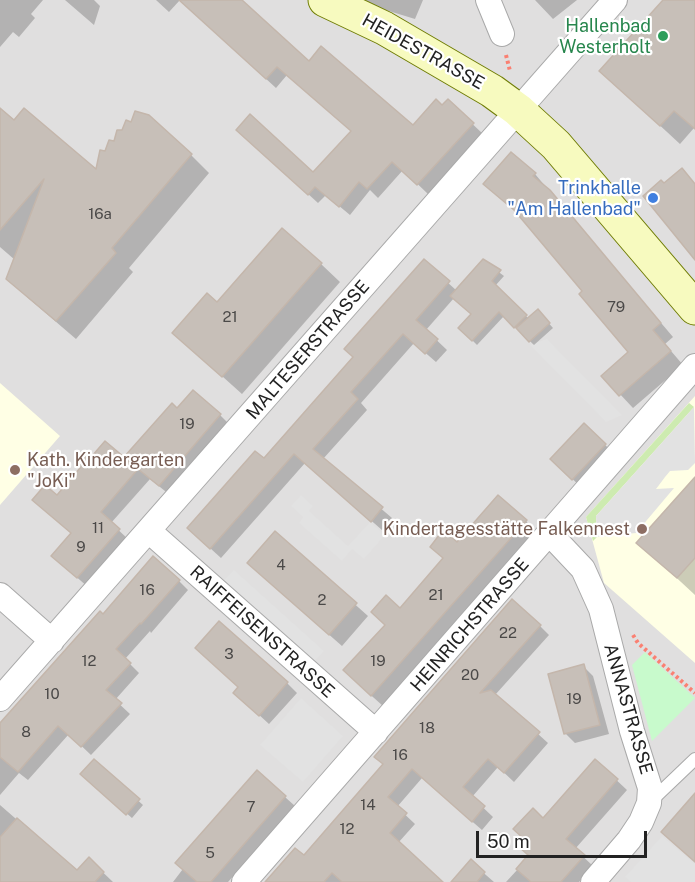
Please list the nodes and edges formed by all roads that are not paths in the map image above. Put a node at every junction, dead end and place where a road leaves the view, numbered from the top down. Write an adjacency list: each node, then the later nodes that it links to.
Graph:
1 (325, 0): 5 (main road, HEIDESTRASSE)
2 (488, 0): 4 (street)
3 (615, 0): 5 (street, MALTESERSTRASSE)
4 (502, 34)
5 (518, 110): 6 (main road, HEIDESTRASSE); 8 (street, MALTESERSTRASSE)
6 (695, 308)
7 (695, 366): 9 (street, HEINRICHSTRASSE)
8 (149, 531): 11 (street, MALTESERSTRASSE); 13 (street, RAIFFEISENSTRASSE)
9 (550, 534): 13 (street, HEINRICHSTRASSE); 15 (street, ANNASTRASSE)
10 (0, 595): 11 (street)
11 (52, 640): 12 (street, MALTESERSTRASSE)
12 (0, 699)
13 (376, 732): 16 (street, HEINRICHSTRASSE)
14 (695, 759): 15 (lane)
15 (649, 803): 17 (street)
16 (244, 882)
17 (593, 882)

